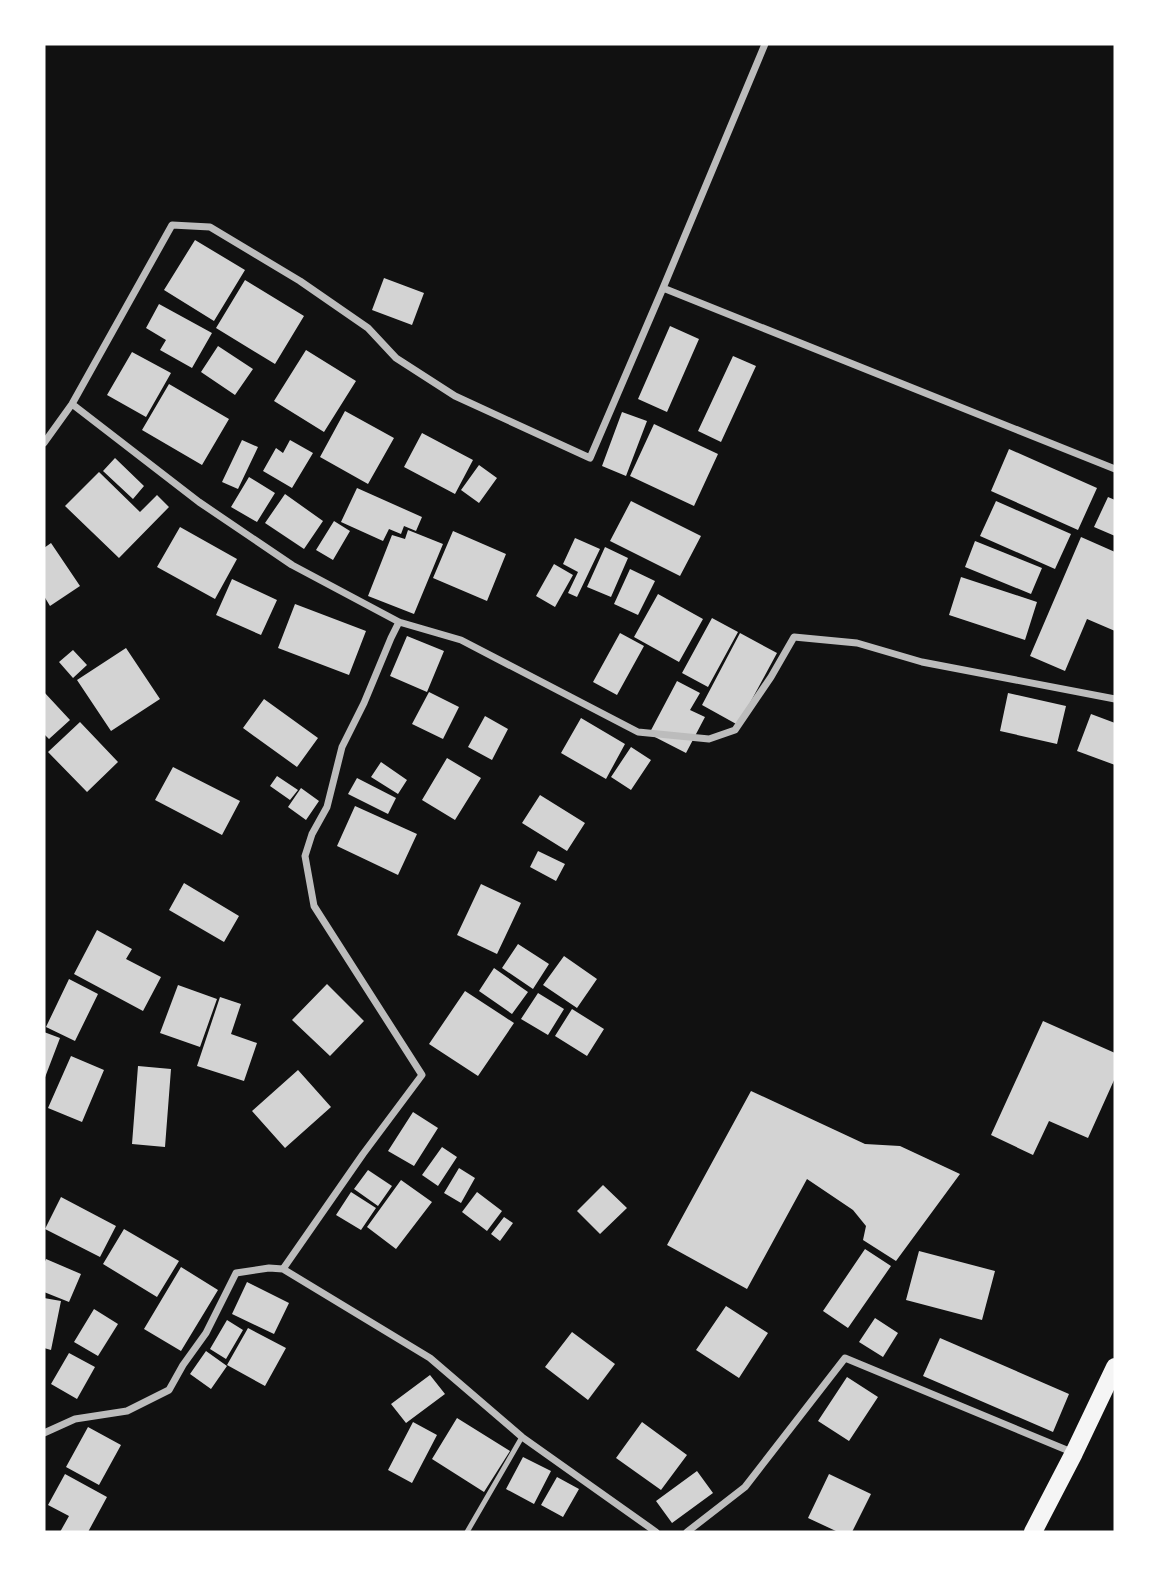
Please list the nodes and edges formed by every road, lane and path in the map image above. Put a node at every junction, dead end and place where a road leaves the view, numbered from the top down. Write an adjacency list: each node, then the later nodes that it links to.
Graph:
1 (765, 44): 2 (street)
2 (663, 288): 3 (street); 5 (street)
3 (72, 404): 4 (street); 6 (street)
4 (44, 443)
5 (1115, 469)
6 (399, 622): 7 (street); 8 (street)
7 (1115, 699)
8 (283, 1269): 10 (street); 11 (street)
9 (1115, 1367): 12 (main road)
10 (44, 1433)
11 (522, 1437): 13 (lane); 14 (street)
12 (1074, 1453): 15 (street); 16 (main road)
13 (467, 1532)
14 (656, 1532)
15 (687, 1532)
16 (1033, 1532)

